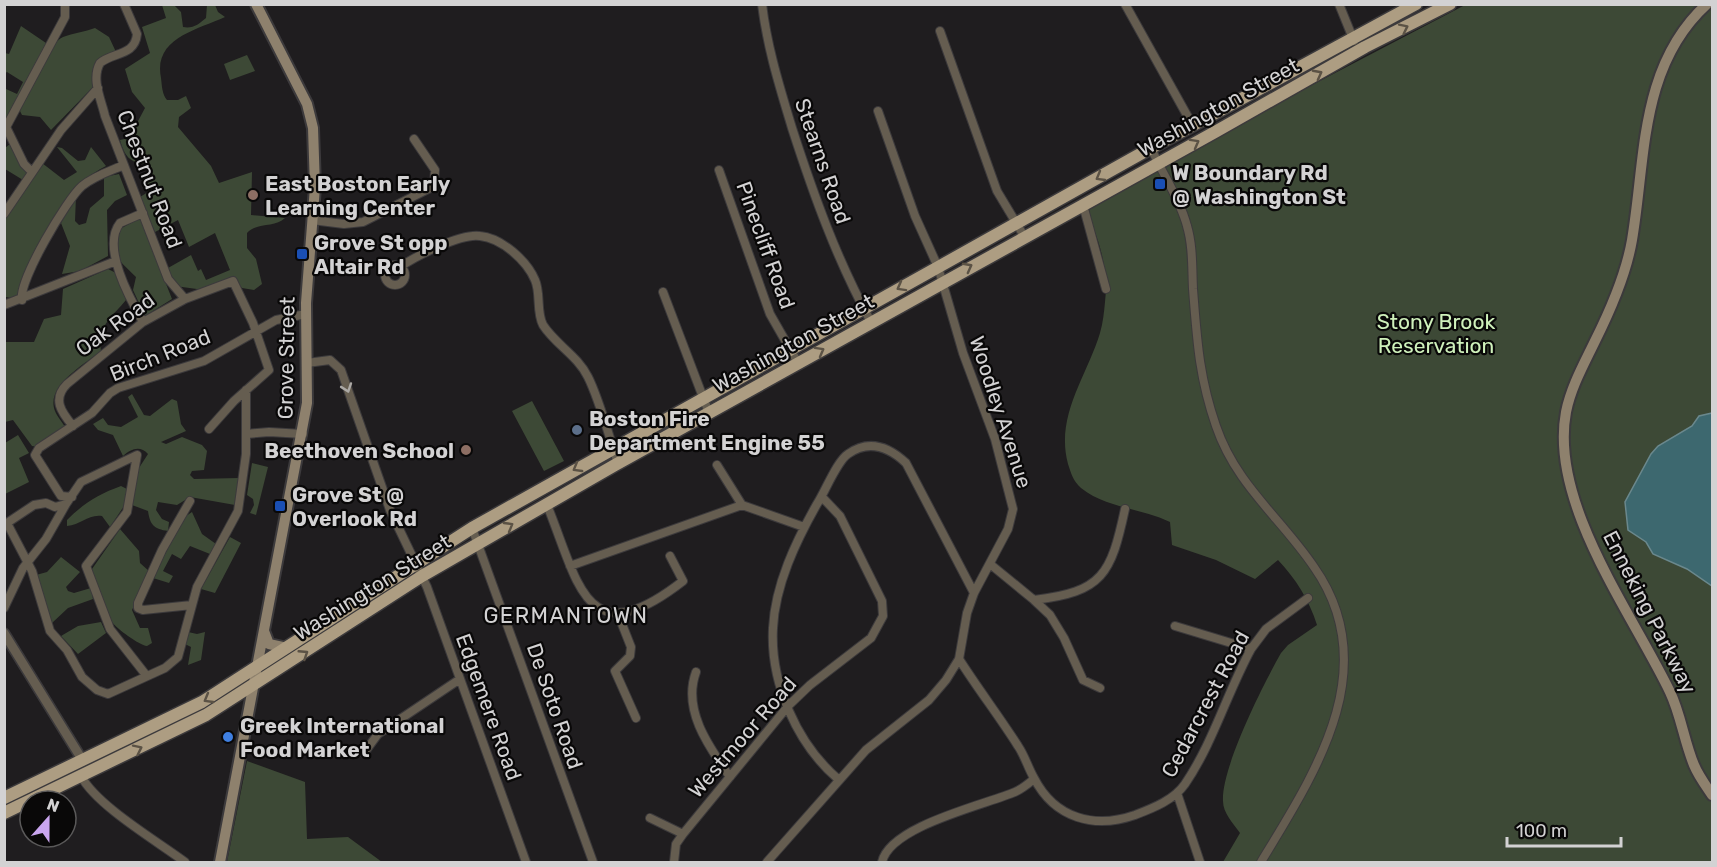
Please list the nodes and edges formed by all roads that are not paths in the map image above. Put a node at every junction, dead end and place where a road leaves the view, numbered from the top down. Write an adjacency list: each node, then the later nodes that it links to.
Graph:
1 (65, 4): 16 (street)
2 (124, 4): 13 (street, Chestnut Road)
3 (256, 4): 26 (main road, Grove Street)
4 (762, 4): 38 (street, Stearns Road)
5 (1125, 4): 15 (street)
6 (1339, 4): 11 (street)
7 (1416, 4): 11 (main road, Washington Street)
8 (1450, 4): 12 (main road, Washington Street, one-way to 8)
9 (1707, 4): 99 (main road, Enneking Parkway)
10 (940, 31): 27 (street)
11 (1353, 37): 12 (street); 15 (main road, Washington Street)
12 (1358, 51): 19 (main road, Washington Street, one-way to 12)
13 (98, 88): 20 (street, Chestnut Road); 22 (street)
14 (878, 111): 31 (street, Woodley Avenue)
15 (1193, 126): 18 (main road, Washington Street)
16 (6, 130): 22 (street)
17 (414, 140): 26 (street)
18 (1151, 148): 19 (street); 27 (main road, Washington Street, one-way to 27)
19 (1158, 163): 23 (main road, Washington Street); 112 (street)
20 (124, 165): 24 (street, Chestnut Road); 36 (street)
21 (719, 170): 43 (street, Pinecliff Road)
22 (32, 172): 25 (street)
23 (1083, 205): 28 (main road, Washington Street); 33 (street)
24 (143, 213): 29 (street); 35 (street, Chestnut Road)
25 (4, 214)
26 (312, 220): 39 (main road, Grove Street)
27 (1017, 225): 28 (street); 31 (main road, Washington Street)
28 (1024, 236): 32 (main road, Washington Street, one-way to 28)
29 (116, 261): 36 (street); 40 (street)
30 (400, 267): 53 (street)
31 (938, 267): 32 (street, Woodley Avenue); 38 (main road, Washington Street, one-way to 38)
32 (941, 282): 41 (main road, Washington Street); 69 (street, Woodley Avenue)
33 (1106, 289)
34 (663, 292): 47 (street)
35 (185, 299): 40 (street, Oak Road); 42 (street, Oak Road)
36 (22, 300): 37 (street)
37 (6, 305)
38 (864, 308): 41 (street, Stearns Road); 43 (main road, Washington Street)
39 (306, 314): 42 (street, Birch Road); 44 (main road, Grove Street)
40 (143, 322): 49 (street, Oak Road)
41 (871, 322): 45 (main road, Washington Street, one-way to 41)
42 (255, 330): 46 (street); 49 (street, Birch Road)
43 (790, 349): 45 (street, Pinecliff Road); 47 (main road, Washington Street)
44 (307, 363): 52 (main road, Grove Street); 68 (street, Edgemere Road, one-way to 68)
45 (798, 363): 48 (main road, Washington Street)
46 (246, 390): 50 (street); 51 (street)
47 (701, 399): 48 (street); 53 (main road, Washington Street)
48 (709, 413): 54 (main road, Washington Street)
49 (73, 426): 56 (street, Birch Road)
50 (209, 429)
51 (246, 434): 52 (street); 75 (street)
52 (303, 434): 79 (main road, Grove Street)
53 (613, 448): 54 (street); 64 (main road, Washington Street, one-way to 64)
54 (618, 463): 60 (main road, Washington Street)
55 (717, 465): 61 (street)
56 (72, 496): 59 (street); 86 (street)
57 (822, 496): 63 (street); 72 (street); 90 (street, Westmoor Road)
58 (190, 501): 75 (street)
59 (66, 504): 67 (street); 67 (street)
60 (547, 505): 65 (main road, Washington Street, one-way to 60); 70 (street)
61 (742, 505): 63 (street); 70 (street)
62 (1125, 509): 74 (street)
63 (804, 527): 90 (street)
64 (472, 528): 65 (street, De Soto Road); 68 (main road, Washington Street)
65 (478, 545): 71 (main road, Washington Street); 107 (street, De Soto Road)
66 (670, 556): 77 (street)
67 (28, 561): 76 (street); 86 (street)
68 (417, 564): 71 (street, Edgemere Road); 81 (main road, Washington Street)
69 (990, 564): 72 (street, Woodley Avenue); 74 (street)
70 (570, 566): 77 (street)
71 (422, 576): 87 (street, Edgemere Road); 88 (main road, Washington Street, one-way to 71)
72 (974, 593): 83 (street, Woodley Avenue)
73 (1308, 598): 82 (street, Cedarcrest Road)
74 (1034, 600): 89 (street)
75 (192, 605): 86 (street)
76 (4, 608)
77 (618, 614): 91 (street)
78 (1175, 626): 82 (street)
79 (264, 631): 81 (main road); 84 (main road, Grove Street)
80 (4, 633): 93 (street)
81 (287, 648): 84 (main road, Washington Street)
82 (1251, 649): 98 (street, Cedarcrest Road)
83 (959, 659): 96 (street, Woodley Avenue); 97 (street, Cedarcrest Road)
84 (258, 668): 88 (main road, Grove Street); 93 (main road, Washington Street, one-way to 93)
85 (696, 672): 95 (street)
86 (146, 675)
87 (460, 679): 92 (street); 106 (street, Edgemere Road)
88 (255, 685): 94 (main road, Washington Street, one-way to 88); 105 (main road, Grove Street)
89 (1100, 688)
90 (788, 706): 95 (street, Westmoor Road); 96 (street)
91 (636, 718)
92 (364, 753)
93 (79, 762): 94 (main road); 100 (main road, Washington Street)
94 (85, 774): 101 (main road, Washington Street); 104 (street)
95 (730, 777): 103 (street, Westmoor Road)
96 (838, 779): 109 (street, Woodley Avenue)
97 (1034, 779): 98 (street, Cedarcrest Road); 110 (street)
98 (1177, 793): 111 (street)
99 (1713, 795)
100 (4, 798)
101 (4, 813)
102 (650, 818): 103 (street)
103 (683, 834): 108 (street, Westmoor Road)
104 (185, 862)
105 (220, 862)
106 (526, 862)
107 (593, 862)
108 (674, 862)
109 (767, 862)
110 (882, 862)
111 (1200, 862)
112 (1261, 862)

